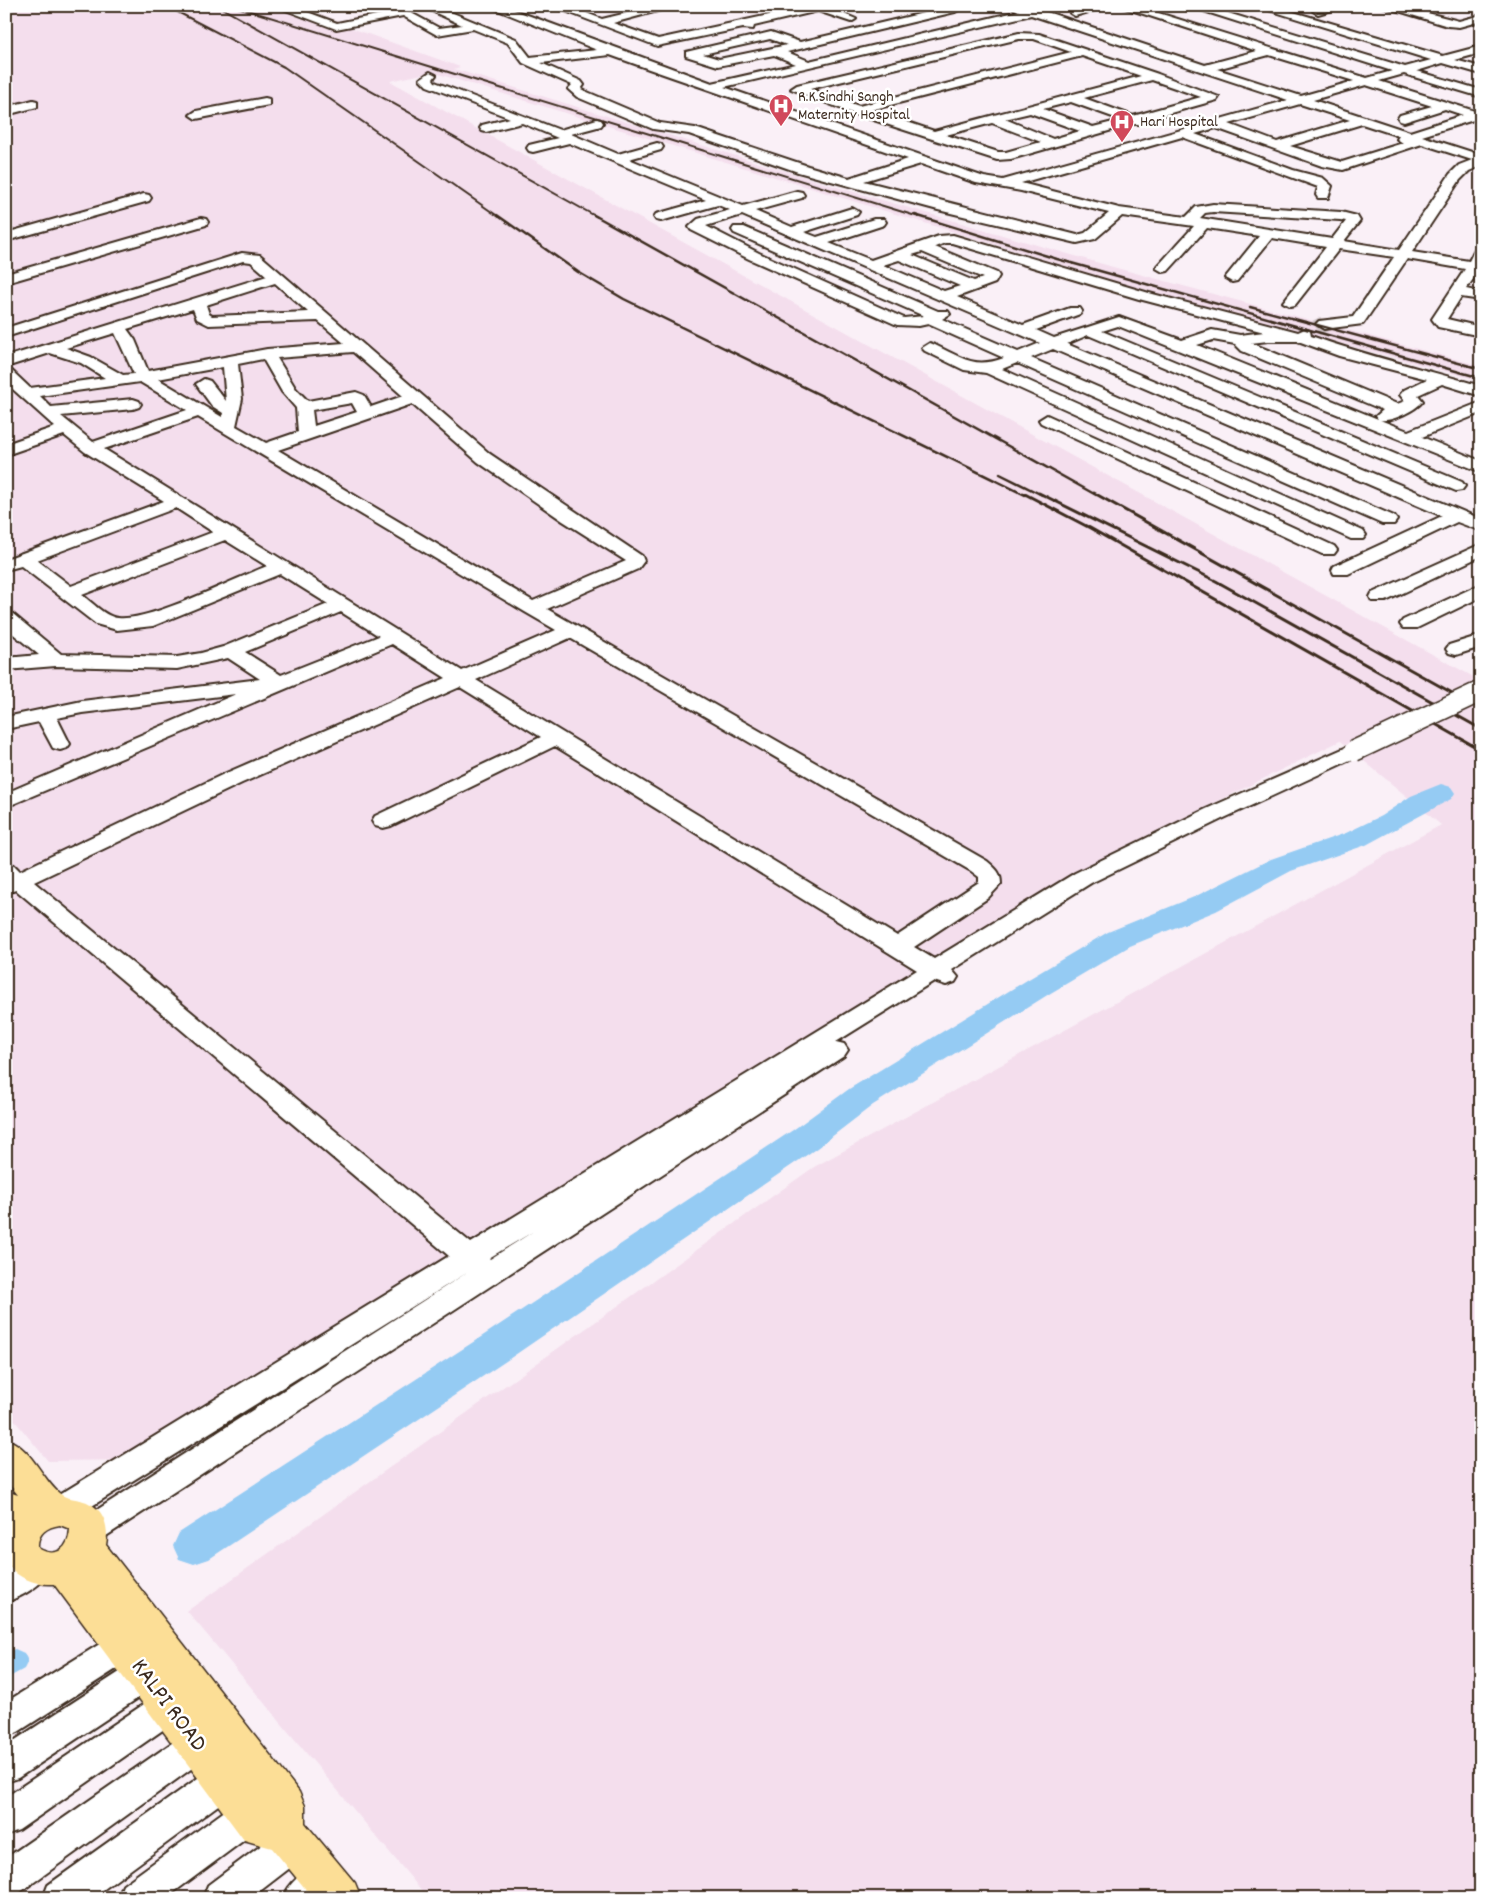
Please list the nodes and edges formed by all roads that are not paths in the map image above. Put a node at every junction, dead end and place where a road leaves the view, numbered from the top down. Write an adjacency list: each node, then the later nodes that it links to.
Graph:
1 (280, 6): 40 (street)
2 (426, 6): 45 (street)
3 (457, 6): 50 (street)
4 (493, 6): 34 (street)
5 (557, 6): 23 (street)
6 (594, 6): 23 (street)
7 (671, 6): 36 (street)
8 (949, 6): 39 (street)
9 (1014, 6): 27 (street)
10 (1104, 6): 28 (street)
11 (1124, 6): 31 (street)
12 (1195, 6): 29 (street); 31 (street)
13 (1261, 6): 24 (street)
14 (1302, 6): 25 (street)
15 (1341, 6): 25 (street)
16 (1387, 6): 26 (street)
17 (1421, 6): 26 (street)
18 (823, 7): 30 (street); 49 (street)
19 (1059, 8): 27 (street); 28 (street)
20 (1241, 8): 29 (street)
21 (765, 10): 30 (street)
22 (352, 11): 40 (street)
23 (570, 11): 34 (street); 36 (street)
24 (1276, 11): 35 (street); 43 (street)
25 (1318, 11): 46 (street)
26 (1403, 11): 32 (street)
27 (1032, 12): 53 (street); 57 (street)
28 (1075, 13): 33 (street)
29 (1218, 14): 35 (street); 42 (street)
30 (782, 16): 37 (street); 44 (street)
31 (1155, 16): 38 (street); 42 (street)
32 (1481, 18)
33 (1094, 19)
34 (530, 20): 68 (street)
35 (1239, 20): 52 (street); 59 (street)
36 (601, 22): 55 (street)
37 (798, 22)
38 (1130, 22)
39 (900, 23): 49 (street); 57 (street)
40 (376, 24): 41 (street)
41 (424, 24): 45 (street); 47 (street)
42 (1179, 24): 51 (street); 52 (street)
43 (1322, 24): 54 (street); 59 (street)
44 (744, 25): 60 (street); 69 (street)
45 (473, 26): 90 (street)
46 (1368, 26): 54 (street); 56 (street)
47 (409, 27)
48 (814, 28): 63 (street)
49 (879, 28): 63 (street)
50 (519, 30)
51 (1155, 30)
52 (1200, 30): 62 (street); 70 (street)
53 (1089, 31): 61 (street); 66 (street)
54 (1346, 31): 64 (street); 67 (street)
55 (628, 32): 68 (street); 69 (street)
56 (1394, 33)
57 (934, 34): 72 (street); 93 (street)
58 (1138, 34): 66 (street)
59 (1283, 34): 67 (street); 70 (street)
60 (771, 35): 71 (street); 86 (street)
61 (1068, 36): 65 (street); 89 (street)
62 (1175, 36)
63 (839, 37): 71 (street)
64 (1370, 38): 73 (street); 80 (street)
65 (1047, 40): 72 (street); 79 (street); 81 (street)
66 (1115, 40): 83 (street)
67 (1306, 41): 73 (street); 78 (street)
68 (586, 42): 76 (street)
69 (657, 43): 86 (street)
70 (1245, 44): 75 (street); 78 (street)
71 (799, 46): 77 (street)
72 (970, 47): 81 (street)
73 (1332, 49): 88 (street); 92 (street)
74 (1481, 49): 82 (street)
75 (1221, 50)
76 (611, 51): 90 (street); 94 (street)
77 (775, 51): 86 (street); 93 (street)
78 (1269, 51): 88 (street); 91 (street)
79 (1084, 52): 95 (street); 103 (street)
80 (1418, 52): 85 (street); 92 (street)
81 (944, 53): 105 (street)
82 (1466, 53): 85 (street); 87 (street)
83 (1160, 54): 89 (street); 98 (street)
84 (1205, 54): 91 (street)
85 (1446, 54): 101 (street); 102 (street)
86 (681, 57): 94 (street)
87 (1481, 58)
88 (1294, 59): 96 (street); 104 (street)
89 (1139, 60): 95 (street); 115 (street)
90 (527, 61): 116 (street)
91 (1228, 62): 98 (street); 99 (street)
92 (1378, 63): 101 (street); 104 (street)
93 (808, 64): 109 (street); 117 (street)
94 (648, 65): 117 (street)
95 (1120, 65): 108 (street)
96 (1268, 65)
97 (981, 66): 103 (street)
98 (1202, 69): 110 (street)
99 (1251, 69)
100 (866, 71): 105 (street); 109 (street); 122 (street)
101 (1404, 71): 113 (street); 120 (street)
102 (1481, 71)
103 (1000, 73): 112 (street)
104 (1340, 73): 113 (street); 119 (street)
105 (905, 74): 111 (street); 111 (street)
106 (430, 75): 141 (street)
107 (944, 76): 112 (street)
108 (1154, 76): 118 (street); 124 (street)
109 (838, 78): 122 (street)
110 (1234, 79): 115 (street); 127 (street)
111 (923, 80): 112 (street); 135 (street)
112 (962, 82)
113 (1367, 82): 119 (street); 130 (street)
114 (591, 84): 116 (street)
115 (1217, 86): 118 (street)
116 (577, 87): 169 (street)
117 (712, 87): 134 (street)
118 (1194, 89): 123 (street); 138 (street)
119 (1325, 93): 125 (street); 127 (street)
120 (1481, 94): 130 (street)
121 (619, 96): 132 (street)
122 (818, 97): 134 (street); 135 (street)
123 (1166, 97)
124 (1072, 98): 133 (street); 137 (street)
125 (1343, 99)
126 (1257, 100): 127 (street)
127 (1293, 100): 145 (street); 147 (street)
128 (265, 102): 140 (street)
129 (33, 104): 136 (street)
130 (1444, 106): 139 (street); 150 (street)
131 (1129, 107): 137 (street)
132 (641, 108)
133 (1032, 108): 142 (street); 151 (street)
134 (776, 109): 155 (street)
135 (856, 110): 144 (street)
136 (6, 111)
137 (1110, 112): 143 (street)
138 (1158, 114): 143 (street); 149 (street)
139 (1478, 114): 150 (street)
140 (196, 115)
141 (523, 119): 148 (street); 157 (street)
142 (993, 119): 153 (street); 156 (street)
143 (1136, 121): 151 (street)
144 (893, 122): 155 (street); 156 (street)
145 (1358, 122): 158 (street); 160 (street)
146 (597, 123): 157 (street)
147 (1217, 124): 149 (street); 160 (street)
148 (486, 128)
149 (1200, 128): 152 (street)
150 (1434, 128): 154 (street); 158 (street)
151 (1094, 132): 159 (street)
152 (1182, 133): 168 (street); 172 (street)
153 (1030, 134): 159 (street); 163 (street)
154 (1452, 134)
155 (851, 135): 166 (street)
156 (932, 135): 163 (street)
157 (564, 136): 162 (street); 165 (street)
158 (1416, 140): 160 (street); 167 (street)
159 (1053, 143): 164 (street)
160 (1277, 146)
161 (657, 147): 165 (street)
162 (533, 148)
163 (974, 149): 164 (street); 166 (street)
164 (1030, 149): 168 (street)
165 (618, 158): 174 (street)
166 (926, 161): 169 (street); 170 (street)
167 (1479, 161): 193 (street)
168 (1070, 165): 170 (street)
169 (852, 181): 177 (street)
170 (1005, 183): 177 (street)
171 (797, 195): 175 (street)
172 (1323, 195)
173 (144, 198): 187 (street)
174 (719, 200): 175 (street); 178 (street)
175 (741, 210): 179 (street); 188 (street)
176 (852, 212): 185 (street)
177 (1119, 212): 180 (street)
178 (661, 217)
179 (768, 221): 184 (street); 185 (street)
180 (1189, 221): 183 (street); 190 (street)
181 (201, 222): 198 (street)
182 (879, 222): 189 (street)
183 (1204, 223): 186 (street); 197 (street)
184 (738, 230): 188 (street); 212 (street)
185 (792, 231): 189 (street)
186 (1269, 232): 190 (street); 200 (street)
187 (6, 237)
188 (714, 237): 212 (street)
189 (817, 242): 195 (street)
190 (1335, 244): 193 (street); 208 (street)
191 (923, 247): 194 (street); 201 (street); 204 (street)
192 (1481, 250): 196 (street)
193 (1402, 254): 196 (street); 218 (street)
194 (899, 255): 195 (street); 201 (street)
195 (871, 265): 203 (street)
196 (1476, 266): 202 (street)
197 (1163, 268)
198 (6, 278)
199 (277, 278): 207 (street); 211 (street); 220 (street)
200 (1232, 278)
201 (974, 286): 203 (street)
202 (1458, 292): 205 (street); 219 (street)
203 (945, 296): 209 (street)
204 (1144, 296): 214 (street); 218 (street)
205 (1481, 296)
206 (239, 300): 213 (street)
207 (198, 301): 213 (street); 215 (street)
208 (1290, 302)
209 (968, 306): 212 (street); 216 (street)
210 (1075, 311): 216 (street)
211 (320, 316): 213 (street); 224 (street)
212 (933, 318): 230 (street)
213 (227, 320)
214 (1119, 321): 217 (street); 223 (street)
215 (117, 326): 225 (street); 237 (street)
216 (1024, 330): 222 (street)
217 (1088, 330): 222 (street); 233 (street)
218 (1312, 330): 221 (street); 229 (street)
219 (1481, 332)
220 (6, 333)
221 (1240, 340): 223 (street); 235 (street)
222 (1055, 343): 230 (street); 238 (street)
223 (1182, 345): 227 (street)
224 (355, 347): 228 (street); 246 (street)
225 (50, 348): 232 (street); 240 (street)
226 (930, 348): 234 (street)
227 (1204, 353): 233 (street); 242 (street)
228 (267, 354): 231 (street); 249 (street)
229 (1352, 355): 235 (street); 239 (street)
230 (1019, 357): 234 (street); 245 (street)
231 (230, 360): 237 (street); 257 (street)
232 (6, 362)
233 (1173, 366): 238 (street); 247 (street)
234 (989, 369): 251 (street)
235 (1307, 373): 242 (street); 252 (street)
236 (6, 374): 244 (street)
237 (143, 377): 240 (street); 253 (street)
238 (1141, 379): 245 (street); 256 (street)
239 (1440, 379): 243 (street); 252 (street)
240 (120, 380): 244 (street)
241 (204, 384): 257 (street)
242 (1285, 387): 247 (street); 259 (street)
243 (1481, 391)
244 (28, 393): 254 (street)
245 (1103, 395): 251 (street); 262 (street)
246 (413, 398): 255 (street); 294 (street)
247 (1260, 403): 256 (street); 264 (street)
248 (133, 404): 254 (street)
249 (304, 407): 255 (street); 261 (street)
250 (1481, 407): 263 (street)
251 (1075, 408): 265 (street)
252 (1398, 410): 259 (street)
253 (200, 411): 257 (street); 266 (street)
254 (48, 412): 260 (street)
255 (366, 414): 261 (street)
256 (1228, 417): 262 (street); 269 (street)
257 (230, 420): 267 (street)
258 (1047, 420): 275 (street)
259 (1377, 425): 263 (street); 264 (street)
260 (66, 429): 266 (street); 268 (street)
261 (307, 434): 267 (street)
262 (1191, 434): 265 (street); 271 (street)
263 (1408, 437): 270 (street)
264 (1352, 441): 269 (street); 273 (street)
265 (1162, 447): 274 (street)
266 (91, 448): 276 (street)
267 (264, 449): 294 (street)
268 (6, 450)
269 (1318, 456): 271 (street); 277 (street)
270 (1481, 467)
271 (1282, 472): 274 (street); 279 (street)
272 (1481, 474): 273 (street)
273 (1456, 486): 277 (street)
274 (1250, 487): 275 (street); 282 (street)
275 (1220, 500): 282 (street)
276 (177, 502): 281 (street); 284 (street)
277 (1424, 502): 278 (street); 279 (street)
278 (1456, 516): 280 (street); 288 (street)
279 (1388, 520): 282 (street)
280 (1481, 526)
281 (226, 533): 286 (street); 291 (street)
282 (1356, 535)
283 (1478, 552): 287 (street)
284 (24, 559): 285 (street); 291 (street)
285 (6, 565)
286 (280, 567): 291 (street); 293 (street)
287 (1442, 567): 289 (street); 292 (street)
288 (1341, 570)
289 (1481, 585)
290 (1481, 590): 296 (street)
291 (70, 593)
292 (1379, 597)
293 (341, 605): 298 (street); 301 (street)
294 (532, 608): 297 (street)
295 (6, 618): 302 (street)
296 (1410, 624)
297 (571, 630): 304 (street); 314 (street)
298 (393, 637): 304 (street); 305 (street)
299 (1481, 641): 300 (street)
300 (1456, 649)
301 (230, 651): 302 (street); 305 (street)
302 (56, 660): 303 (street)
303 (6, 664)
304 (460, 678): 309 (street); 313 (street)
305 (279, 683): 307 (street); 311 (street)
306 (1480, 697): 315 (street)
307 (45, 714): 308 (street); 310 (street)
308 (6, 723)
309 (556, 738): 312 (street); 314 (street)
310 (60, 744)
311 (6, 801)
312 (383, 821)
313 (10, 879): 316 (street)
314 (898, 947): 315 (street)
315 (941, 974): 316 (street)
316 (479, 1266): 318 (street); 319 (street)
317 (6, 1454): 318 (main road)
318 (28, 1522): 319 (main road, KALPI ROAD); 319 (main road, KALPI ROAD)
319 (56, 1560): 320 (main road, KALPI ROAD); 327 (main road, KALPI ROAD)
320 (133, 1661): 321 (main road, KALPI ROAD); 322 (street); 324 (street)
321 (168, 1707): 323 (main road, KALPI ROAD); 326 (street)
322 (6, 1721)
323 (197, 1745): 325 (main road, KALPI ROAD); 328 (street)
324 (6, 1766)
325 (224, 1780): 327 (main road, KALPI ROAD); 330 (street)
326 (6, 1818)
327 (276, 1828): 329 (main road, KALPI ROAD); 331 (street); 332 (street)
328 (6, 1880)
329 (322, 1891)
330 (61, 1898)
331 (136, 1898)
332 (221, 1898)

